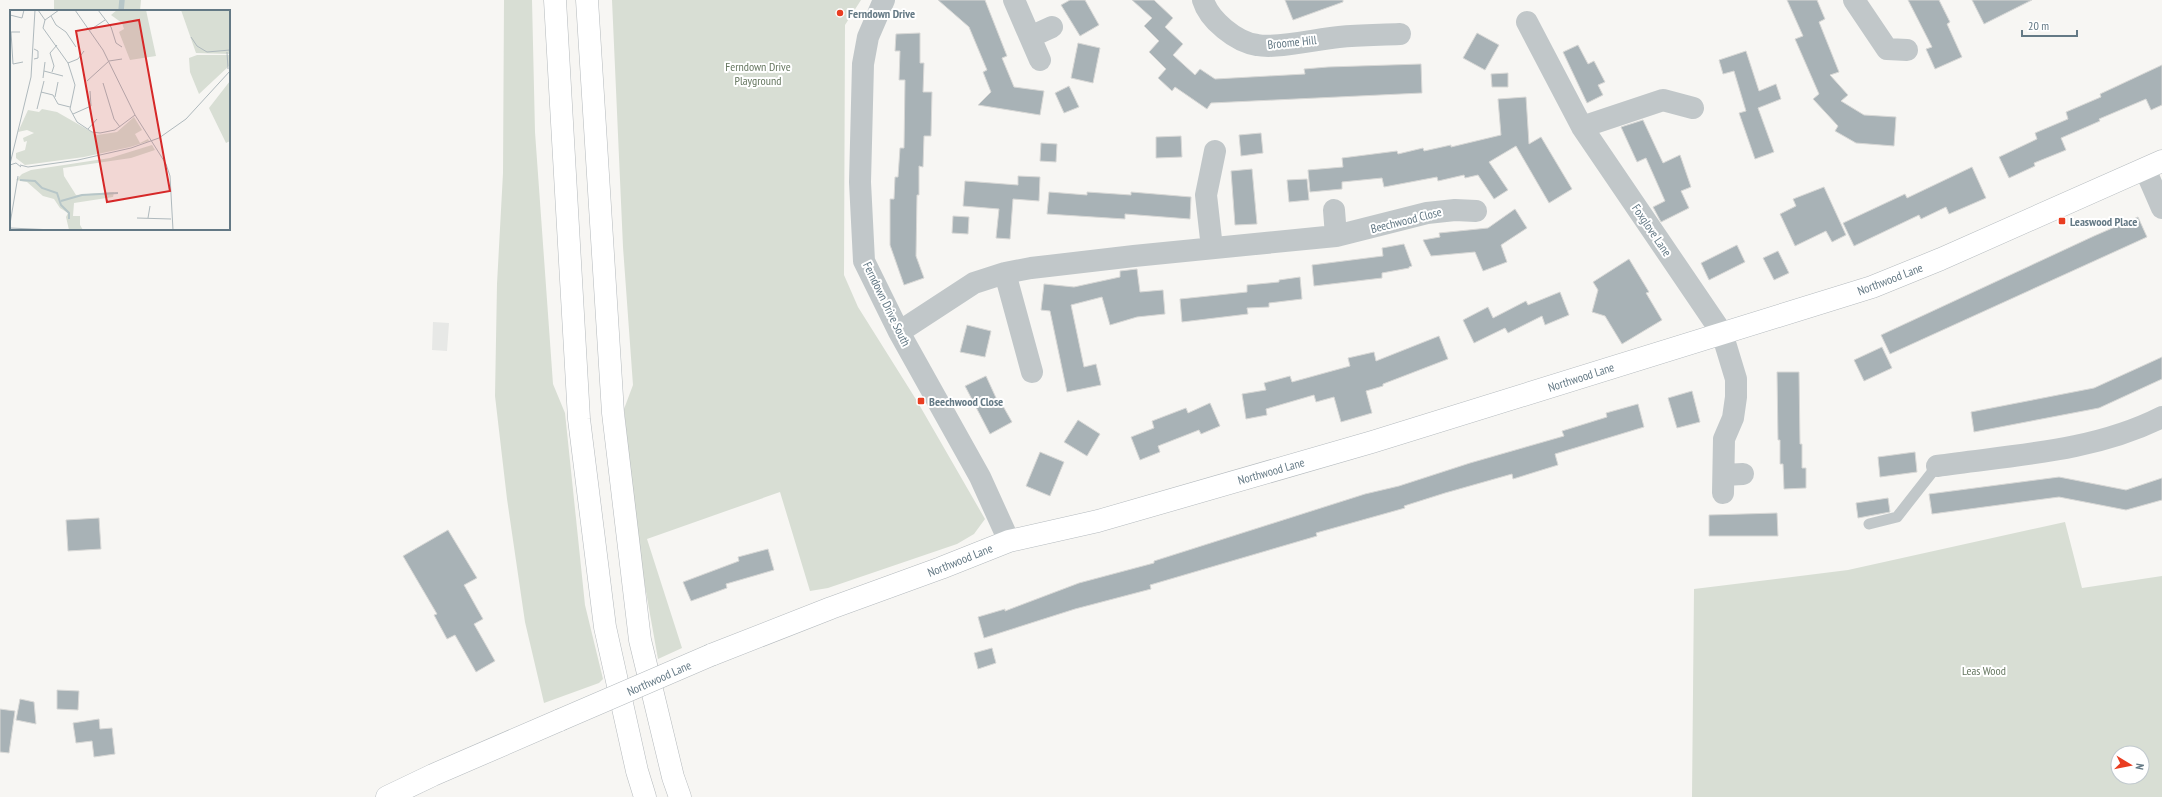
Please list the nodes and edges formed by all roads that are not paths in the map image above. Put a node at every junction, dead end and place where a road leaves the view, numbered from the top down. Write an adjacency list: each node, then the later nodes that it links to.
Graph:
1 (555, 0): 32 (main road)
2 (587, 0): 33 (main road)
3 (884, 0): 23 (street, Ferndown Drive South)
4 (1014, 0): 10 (street)
5 (1203, 0): 9 (street, Broome Hill)
6 (1854, 0): 11 (street)
7 (1527, 22): 14 (street, Foxglove Lane)
8 (1052, 27): 10 (street)
9 (1400, 34)
10 (1030, 37): 12 (street)
11 (1908, 50)
12 (1040, 60)
13 (1693, 108): 14 (street)
14 (1582, 127): 24 (street, Foxglove Lane)
15 (1215, 151): 21 (street)
16 (2154, 165): 17 (street); 24 (main road, Northwood Lane)
17 (2162, 208)
18 (1334, 210): 20 (street)
19 (1476, 211): 20 (street, Beechwood Close)
20 (1336, 236): 21 (street, Beechwood Close)
21 (1212, 248): 22 (street, Beechwood Close)
22 (1005, 273): 23 (street, Beechwood Close); 25 (street)
23 (899, 332): 30 (street, Ferndown Drive South)
24 (1722, 334): 28 (street, Foxglove Lane); 30 (main road, Northwood Lane)
25 (1032, 372)
26 (2162, 418): 27 (street)
27 (1937, 466): 29 (lane)
28 (1730, 481)
29 (1869, 524)
30 (1009, 541): 31 (main road, Northwood Lane, bridge)
31 (387, 797)
32 (645, 797)
33 (680, 797)

